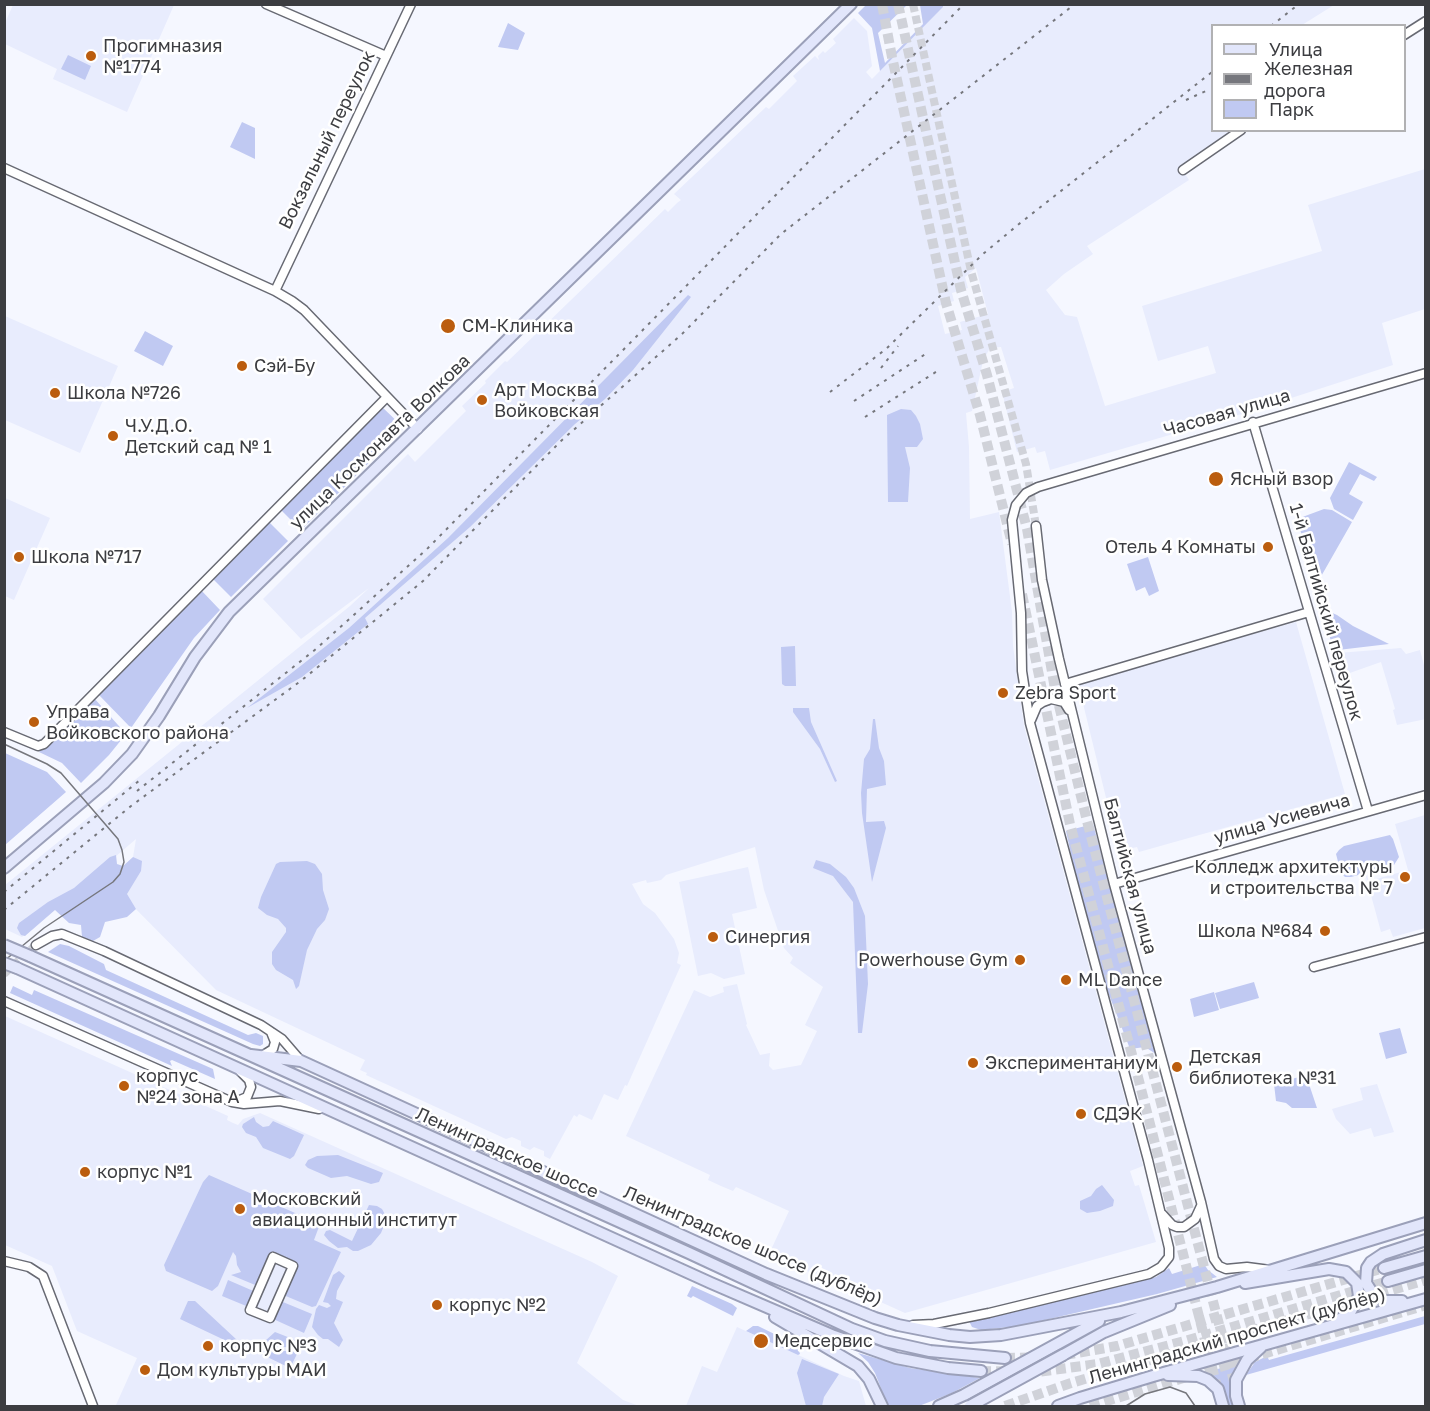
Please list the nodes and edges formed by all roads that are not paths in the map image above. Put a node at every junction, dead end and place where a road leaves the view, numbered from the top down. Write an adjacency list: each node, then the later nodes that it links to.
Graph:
1 (266, 4): 6 (street)
2 (411, 4): 6 (street, Вокзальный переулок)
3 (851, 4): 14 (main road, улица Космонавта Волкова)
4 (1425, 21): 5 (street)
5 (1406, 33)
6 (386, 56): 10 (street, Вокзальный переулок)
7 (1238, 132): 9 (street)
8 (4, 168): 10 (street)
9 (1183, 171)
10 (274, 291): 12 (street)
11 (1425, 373): 13 (street, Часовая улица)
12 (387, 397): 14 (street); 20 (street)
13 (1253, 422): 16 (street, 1-й Балтийский переулок); 19 (street, Часовая улица)
14 (418, 429): 23 (main road, улица Космонавта Волкова)
15 (1036, 526): 17 (street, Балтийская улица)
16 (1309, 612): 17 (street); 22 (street, 1-й Балтийский переулок)
17 (1065, 684): 18 (street, Балтийская улица)
18 (1073, 716): 19 (street); 24 (street, Балтийская улица)
19 (1030, 723): 38 (street)
20 (4, 732)
21 (1425, 795): 22 (street, улица Усиевича)
22 (1368, 811): 24 (street, улица Усиевича)
23 (4, 868)
24 (1114, 884): 37 (street, Балтийская улица)
25 (1425, 937): 29 (street)
26 (4, 945): 32 (main road, Ленинградское шоссе, bridge)
27 (36, 945): 31 (street)
28 (4, 963): 34 (main road, Ленинградское шоссе, bridge)
29 (1314, 967)
30 (4, 1001): 35 (street)
31 (266, 1028): 32 (street); 33 (street)
32 (257, 1056): 33 (main road, Ленинградское шоссе (дублёр)); 41 (main road, Ленинградское шоссе)
33 (301, 1062): 47 (main road, Ленинградское шоссе (дублёр))
34 (237, 1067): 35 (street); 36 (main road, Ленинградское шоссе)
35 (232, 1102): 36 (street)
36 (342, 1115): 49 (main road, Ленинградское шоссе)
37 (1201, 1202): 38 (street); 45 (street, Балтийская улица)
38 (1160, 1211): 55 (street)
39 (1425, 1223): 45 (main road)
40 (1425, 1240): 52 (main road)
41 (689, 1253): 47 (main road); 58 (main road, Ленинградское шоссе)
42 (1425, 1256): 44 (main road)
43 (4, 1261): 62 (street)
44 (1384, 1268)
45 (1271, 1270): 50 (main road)
46 (1425, 1270): 48 (main road)
47 (766, 1274): 55 (main road, Ленинградское шоссе (дублёр))
48 (1388, 1281)
49 (711, 1283): 59 (main road, Ленинградское шоссе); 61 (main road)
50 (1217, 1287): 51 (main road); 56 (main road)
51 (1194, 1293): 54 (main road, Ленинградское шоссе (дублёр)); 64 (main road, bridge)
52 (1425, 1299): 56 (main road, Ленинградский проспект (дублёр))
53 (250, 1310): 53 (street)
54 (1121, 1312): 55 (main road, Ленинградское шоссе (дублёр)); 63 (main road)
55 (898, 1325)
56 (1323, 1327): 57 (main road, Ленинградский проспект (дублёр))
57 (1266, 1343): 60 (main road, Ленинградский проспект (дублёр)); 67 (main road)
58 (1005, 1358)
59 (981, 1371)
60 (1153, 1376): 65 (main road, Ленинградский проспект (дублёр)); 66 (main road)
61 (880, 1404)
62 (93, 1407)
63 (939, 1407)
64 (970, 1407)
65 (1058, 1407)
66 (1223, 1407)
67 (1239, 1407)

